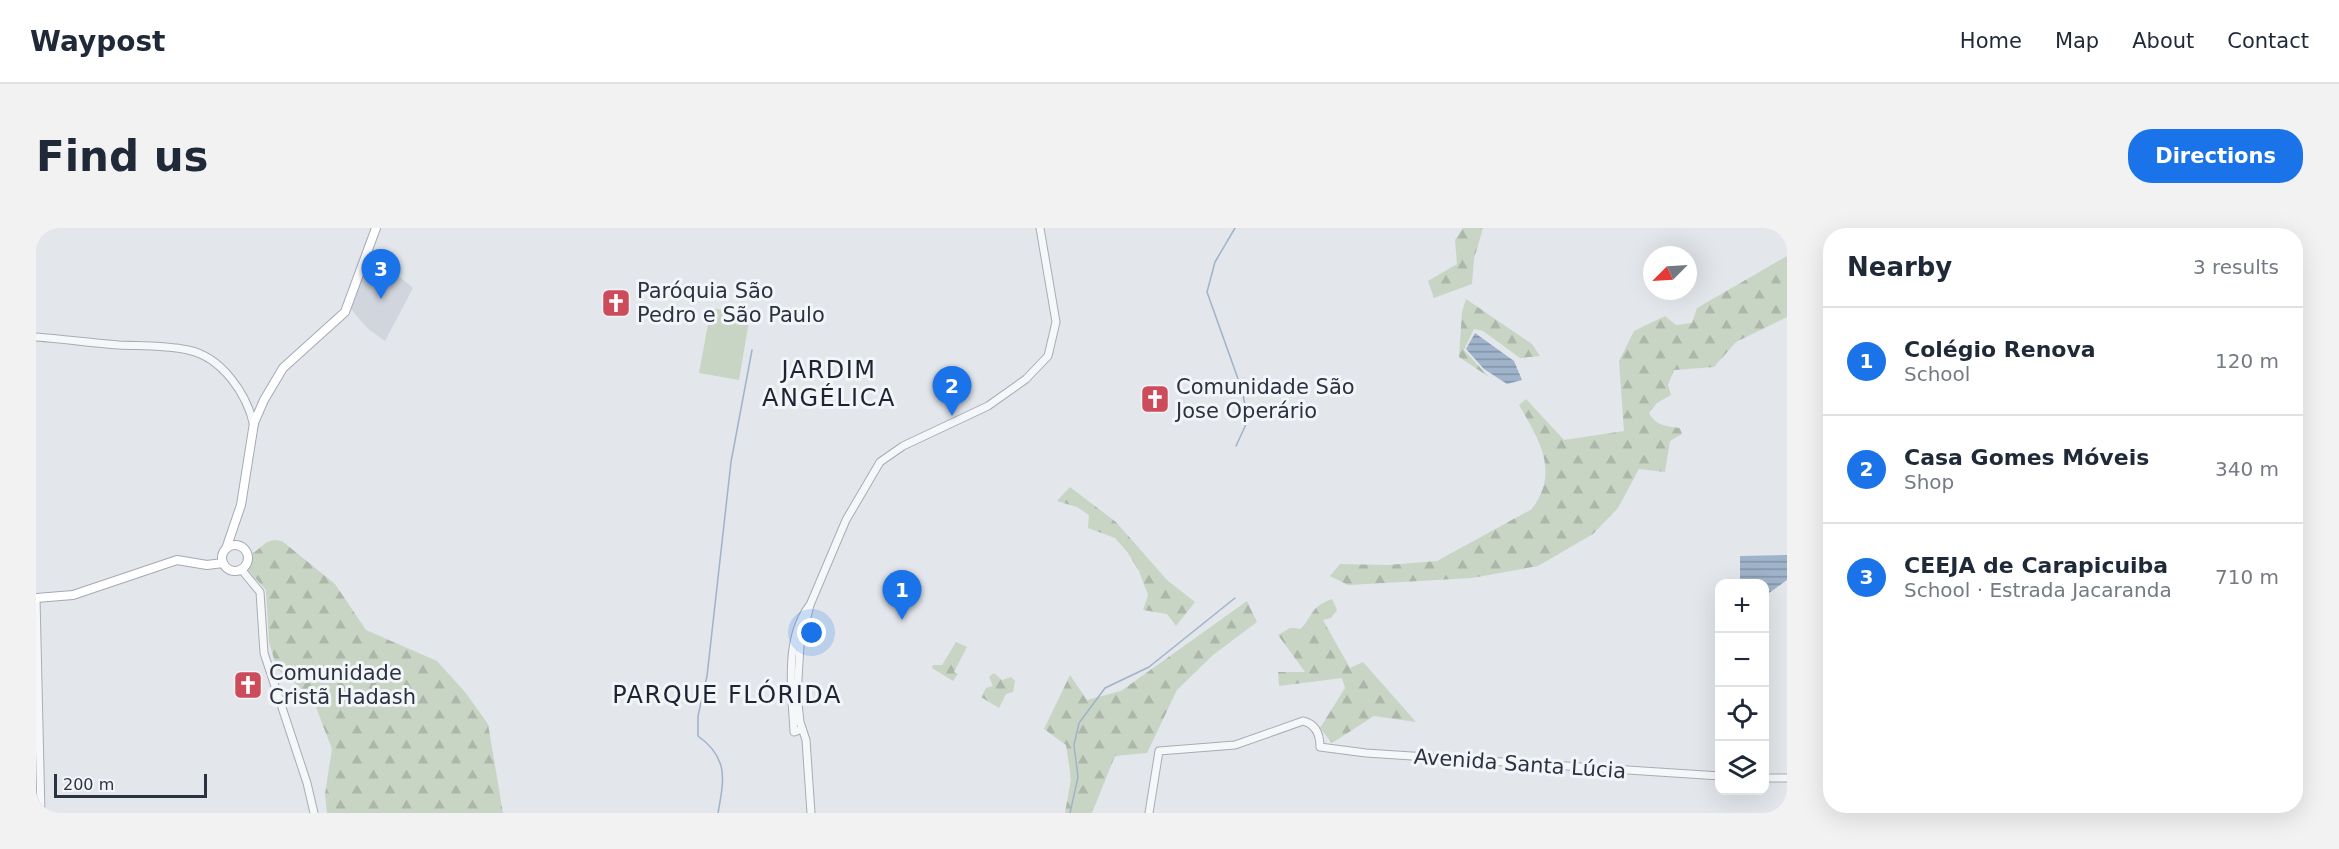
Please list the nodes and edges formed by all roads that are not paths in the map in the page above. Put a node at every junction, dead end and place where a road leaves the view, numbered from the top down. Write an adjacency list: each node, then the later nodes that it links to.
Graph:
1 (376, 228): 4 (main road)
2 (1040, 228): 11 (street)
3 (36, 337): 4 (street)
4 (254, 427): 5 (main road)
5 (233, 528): 6 (main road); 7 (main road)
6 (241, 547): 7 (main road); 9 (main road)
7 (226, 549): 8 (main road)
8 (223, 563): 9 (main road); 10 (main road)
9 (241, 569): 17 (street)
10 (36, 598): 16 (street)
11 (810, 605): 12 (street); 12 (street)
12 (802, 729): 18 (street)
13 (1715, 776): 19 (street, Avenida Santa Lúcia)
14 (1769, 778): 15 (street)
15 (1787, 778)
16 (41, 813)
17 (314, 813)
18 (811, 813)
19 (1149, 813)

